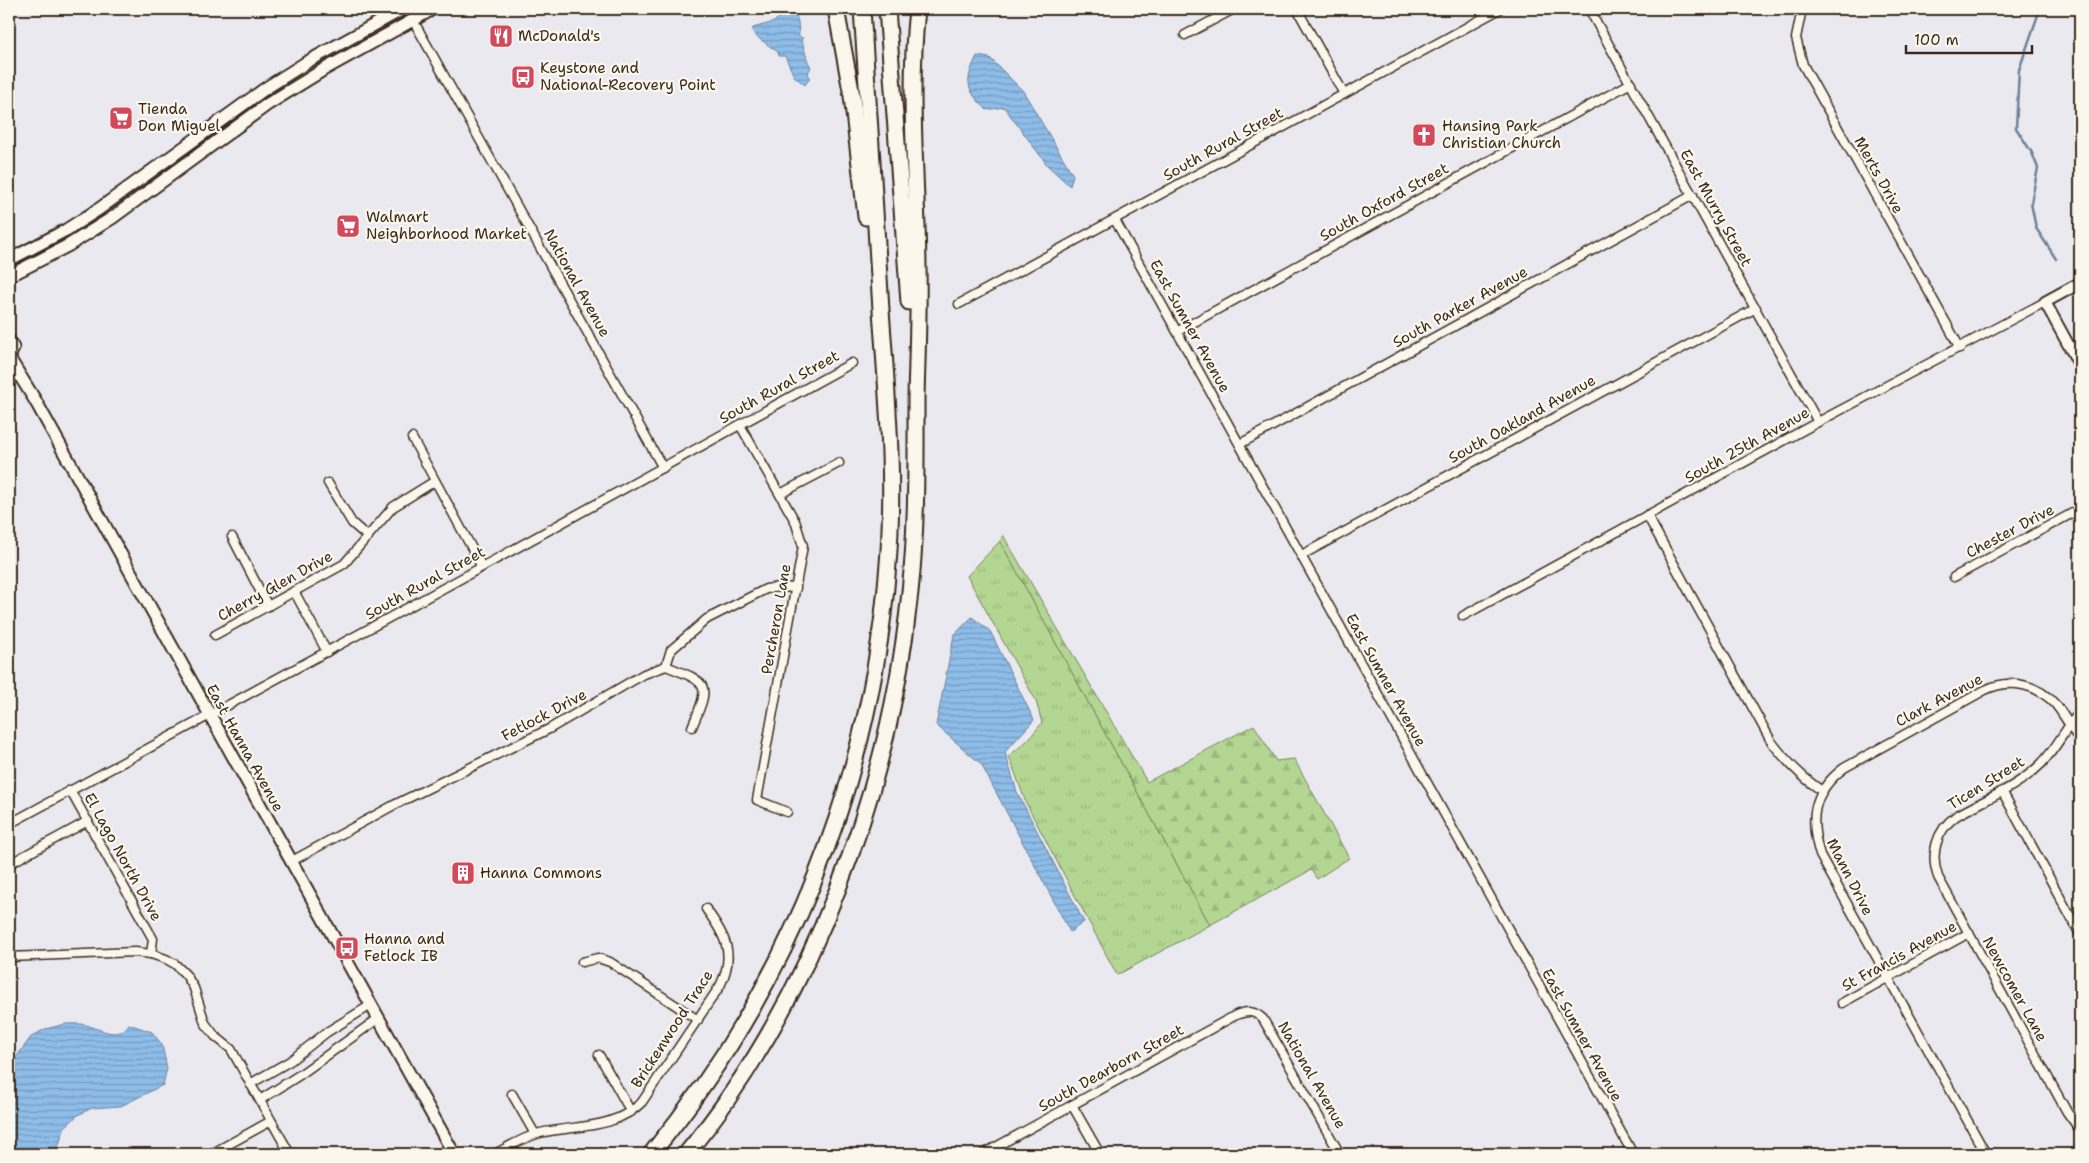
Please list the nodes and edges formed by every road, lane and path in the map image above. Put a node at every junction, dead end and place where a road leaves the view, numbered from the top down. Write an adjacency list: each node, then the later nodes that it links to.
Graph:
1 (403, 9): 17 (main road)
2 (407, 9): 13 (street, National Avenue)
3 (433, 9): 13 (main road)
4 (836, 9): 33 (highway)
5 (862, 9): 33 (highway)
6 (887, 9): 34 (highway)
7 (917, 9): 34 (highway)
8 (1234, 9): 14 (street)
9 (1297, 9): 16 (street)
10 (1500, 9): 16 (street, South Rural Street)
11 (1589, 9): 15 (street, East Murry Street)
12 (1802, 9): 29 (street, Merts Drive)
13 (413, 20): 18 (main road); 40 (street, National Avenue)
14 (1185, 36)
15 (1631, 83): 19 (street, East Murry Street); 27 (street, South Oxford Street)
16 (1344, 94): 20 (street, South Rural Street)
17 (185, 146): 18 (main road); 21 (main road)
18 (195, 158): 22 (main road)
19 (1693, 195): 26 (street, East Murry Street); 38 (street, South Parker Avenue)
20 (1116, 220): 25 (street, South Rural Street); 27 (street, East Sumner Avenue)
21 (9, 260)
22 (9, 276)
23 (2080, 283): 24 (street)
24 (2045, 302): 29 (street, South 25th Avenue); 32 (street)
25 (959, 304)
26 (1756, 308): 35 (street, East Murry Street); 48 (street, South Oakland Avenue)
27 (1178, 331): 38 (street, East Sumner Avenue)
28 (9, 340): 30 (main road, East Hanna Avenue)
29 (1960, 348): 35 (street, South 25th Avenue)
30 (9, 358): 59 (main road, East Hanna Avenue)
31 (852, 363): 36 (street, South Rural Street)
32 (2080, 366)
33 (887, 399): 97 (highway)
34 (916, 401): 98 (highway)
35 (1818, 422): 45 (street, South 25th Avenue)
36 (740, 425): 40 (street, South Rural Street); 43 (street, Percheron Lane)
37 (412, 438): 41 (street)
38 (1240, 444): 48 (street, East Sumner Avenue)
39 (839, 462): 43 (street)
40 (663, 468): 49 (street, South Rural Street)
41 (435, 481): 47 (street, Cherry Glen Drive); 49 (street)
42 (328, 483): 47 (street)
43 (780, 494): 51 (street, Percheron Lane)
44 (2080, 509): 50 (street, Chester Drive)
45 (1647, 515): 54 (street, South 25th Avenue); 64 (street)
46 (232, 537): 53 (street)
47 (368, 537): 52 (street, Cherry Glen Drive)
48 (1302, 555): 102 (street, East Sumner Avenue)
49 (482, 567): 56 (street, South Rural Street)
50 (1954, 577)
51 (796, 588): 57 (street); 66 (street, Percheron Lane)
52 (294, 591): 53 (street, Cherry Glen Drive); 56 (street)
53 (268, 606): 55 (street, Cherry Glen Drive)
54 (1464, 616)
55 (215, 635)
56 (327, 652): 59 (street, South Rural Street)
57 (666, 666): 61 (street); 70 (street, Fetlock Drive)
58 (2080, 712): 60 (street, Ticen Street)
59 (210, 715): 63 (street, South Rural Street); 70 (main road, East Hanna Avenue)
60 (2070, 725): 62 (street, Clark Avenue); 64 (street, Clark Avenue); 65 (street, Ticen Street)
61 (692, 727)
62 (2080, 740)
63 (70, 790): 67 (street, El Lago North Drive); 68 (street, South Rural Street)
64 (1822, 791): 78 (street, Mann Drive)
65 (2002, 791): 69 (street, Ticen Street); 74 (street)
66 (788, 812)
67 (88, 821): 71 (street); 75 (street, El Lago North Drive)
68 (9, 824)
69 (1934, 858): 73 (street, Newcomer Lane)
70 (292, 862): 80 (main road, East Hanna Avenue)
71 (9, 864)
72 (706, 909): 83 (street, Brickenwood Trace)
73 (1969, 933): 78 (street, St Francis Avenue); 91 (street, Newcomer Lane)
74 (2080, 934)
75 (151, 954): 76 (street); 85 (street)
76 (9, 958)
77 (582, 962): 83 (street)
78 (1888, 978): 79 (street, St Francis Avenue); 103 (street, Mann Drive)
79 (1842, 1003)
80 (372, 1005): 82 (main road, East Hanna Avenue); 85 (street)
81 (1256, 1012): 88 (street, South Dearborn Street); 101 (street, National Avenue)
82 (379, 1018): 87 (street); 95 (main road, East Hanna Avenue)
83 (698, 1020): 89 (street, Brickenwood Trace)
84 (599, 1055): 89 (street)
85 (250, 1084): 87 (street)
86 (512, 1094): 92 (street)
87 (260, 1100): 90 (street)
88 (1072, 1105): 99 (street, South Dearborn Street); 100 (street)
89 (631, 1112): 92 (street, Brickenwood Trace)
90 (271, 1121): 93 (street); 94 (street)
91 (2080, 1130)
92 (535, 1134): 96 (street, Brickenwood Trace)
93 (211, 1154)
94 (290, 1154)
95 (454, 1154)
96 (495, 1154)
97 (651, 1154)
98 (686, 1154)
99 (983, 1154)
100 (1100, 1154)
101 (1340, 1154)
102 (1633, 1154)
103 (1986, 1154)

